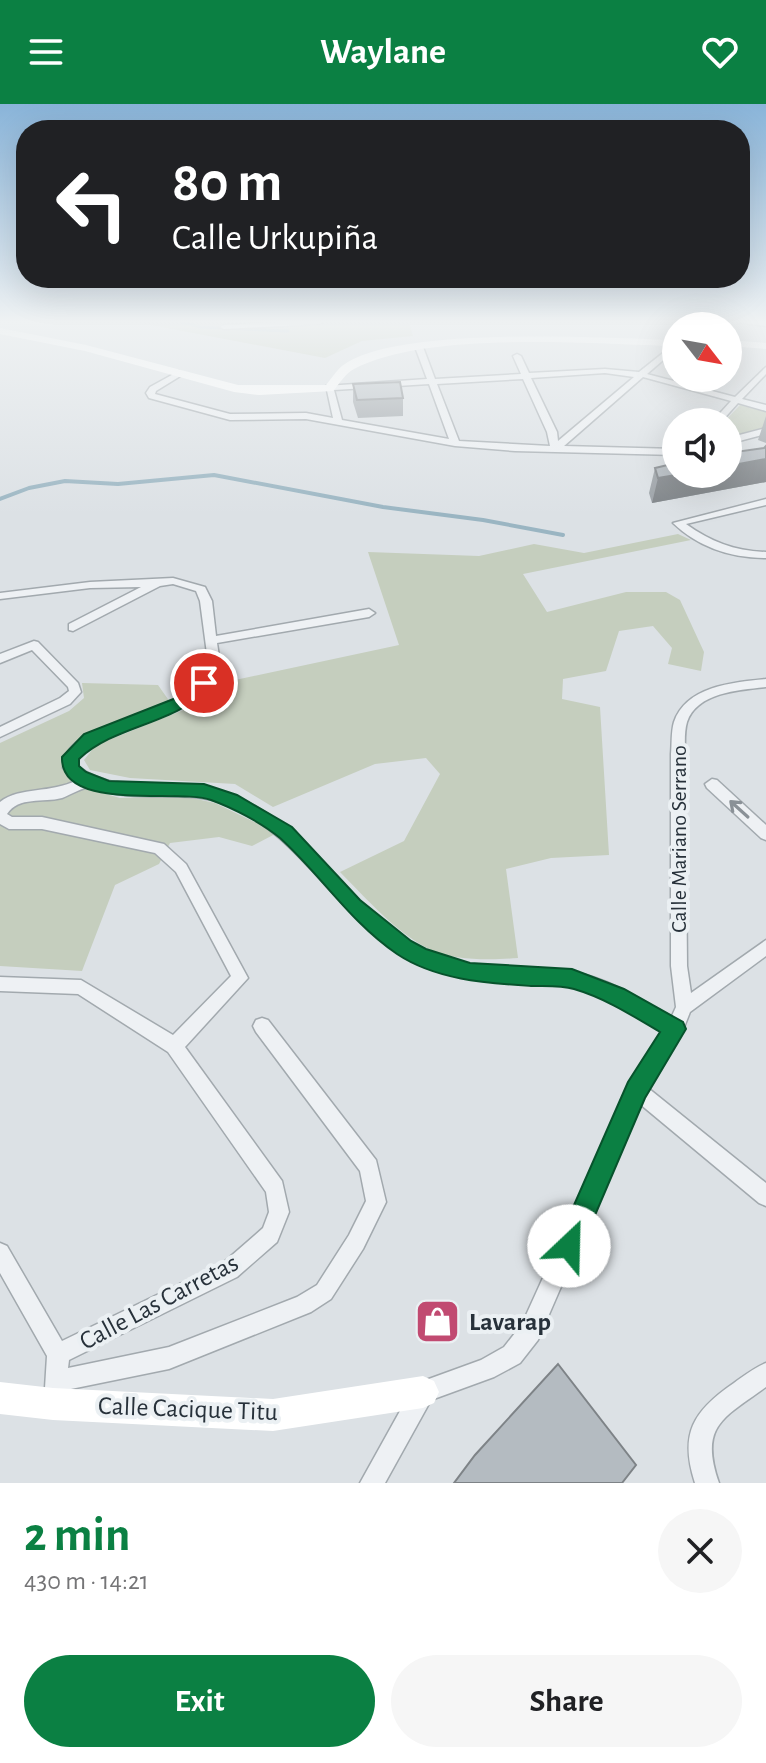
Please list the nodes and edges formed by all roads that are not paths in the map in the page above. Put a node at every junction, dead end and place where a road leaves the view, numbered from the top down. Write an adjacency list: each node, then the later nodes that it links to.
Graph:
1 (157, 386): 13 (street)
2 (238, 386): 9 (street)
3 (354, 386): 9 (street)
4 (436, 386): 16 (street)
5 (533, 386): 17 (street)
6 (629, 386): 17 (street)
7 (684, 386): 10 (street)
8 (750, 386): 10 (street)
9 (329, 388): 13 (street)
10 (737, 401): 11 (street); 12 (street)
11 (730, 408)
12 (766, 408)
13 (338, 422): 16 (street)
14 (766, 431): 15 (street)
15 (742, 437)
16 (455, 443): 17 (street)
17 (555, 449): 18 (street)
18 (662, 452)
19 (766, 502): 20 (street)
20 (766, 555)
21 (157, 583): 22 (street); 24 (street); 25 (street)
22 (0, 596)
23 (369, 613): 25 (street)
24 (73, 627)
25 (213, 640): 29 (street)
26 (0, 659): 28 (street)
27 (766, 683): 35 (street, Calle Mariano Serrano)
28 (0, 732)
29 (87, 781): 31 (street); 37 (street)
30 (712, 784): 32 (street, one-way to 30)
31 (0, 816): 38 (street)
32 (766, 834)
33 (766, 947): 35 (street)
34 (0, 984): 38 (street)
35 (684, 1007): 37 (street)
36 (262, 1026): 44 (street)
37 (675, 1029): 39 (street)
38 (174, 1046): 42 (street, Calle Las Carretas)
39 (637, 1090): 40 (street); 45 (street)
40 (766, 1196)
41 (0, 1253): 42 (street)
42 (58, 1354): 44 (street)
43 (766, 1374): 48 (street)
44 (55, 1392): 45 (street, Calle Cacique Titu); 46 (street, Calle Cacique Titu)
45 (423, 1392): 47 (street)
46 (0, 1398)
47 (372, 1483)
48 (707, 1483)

